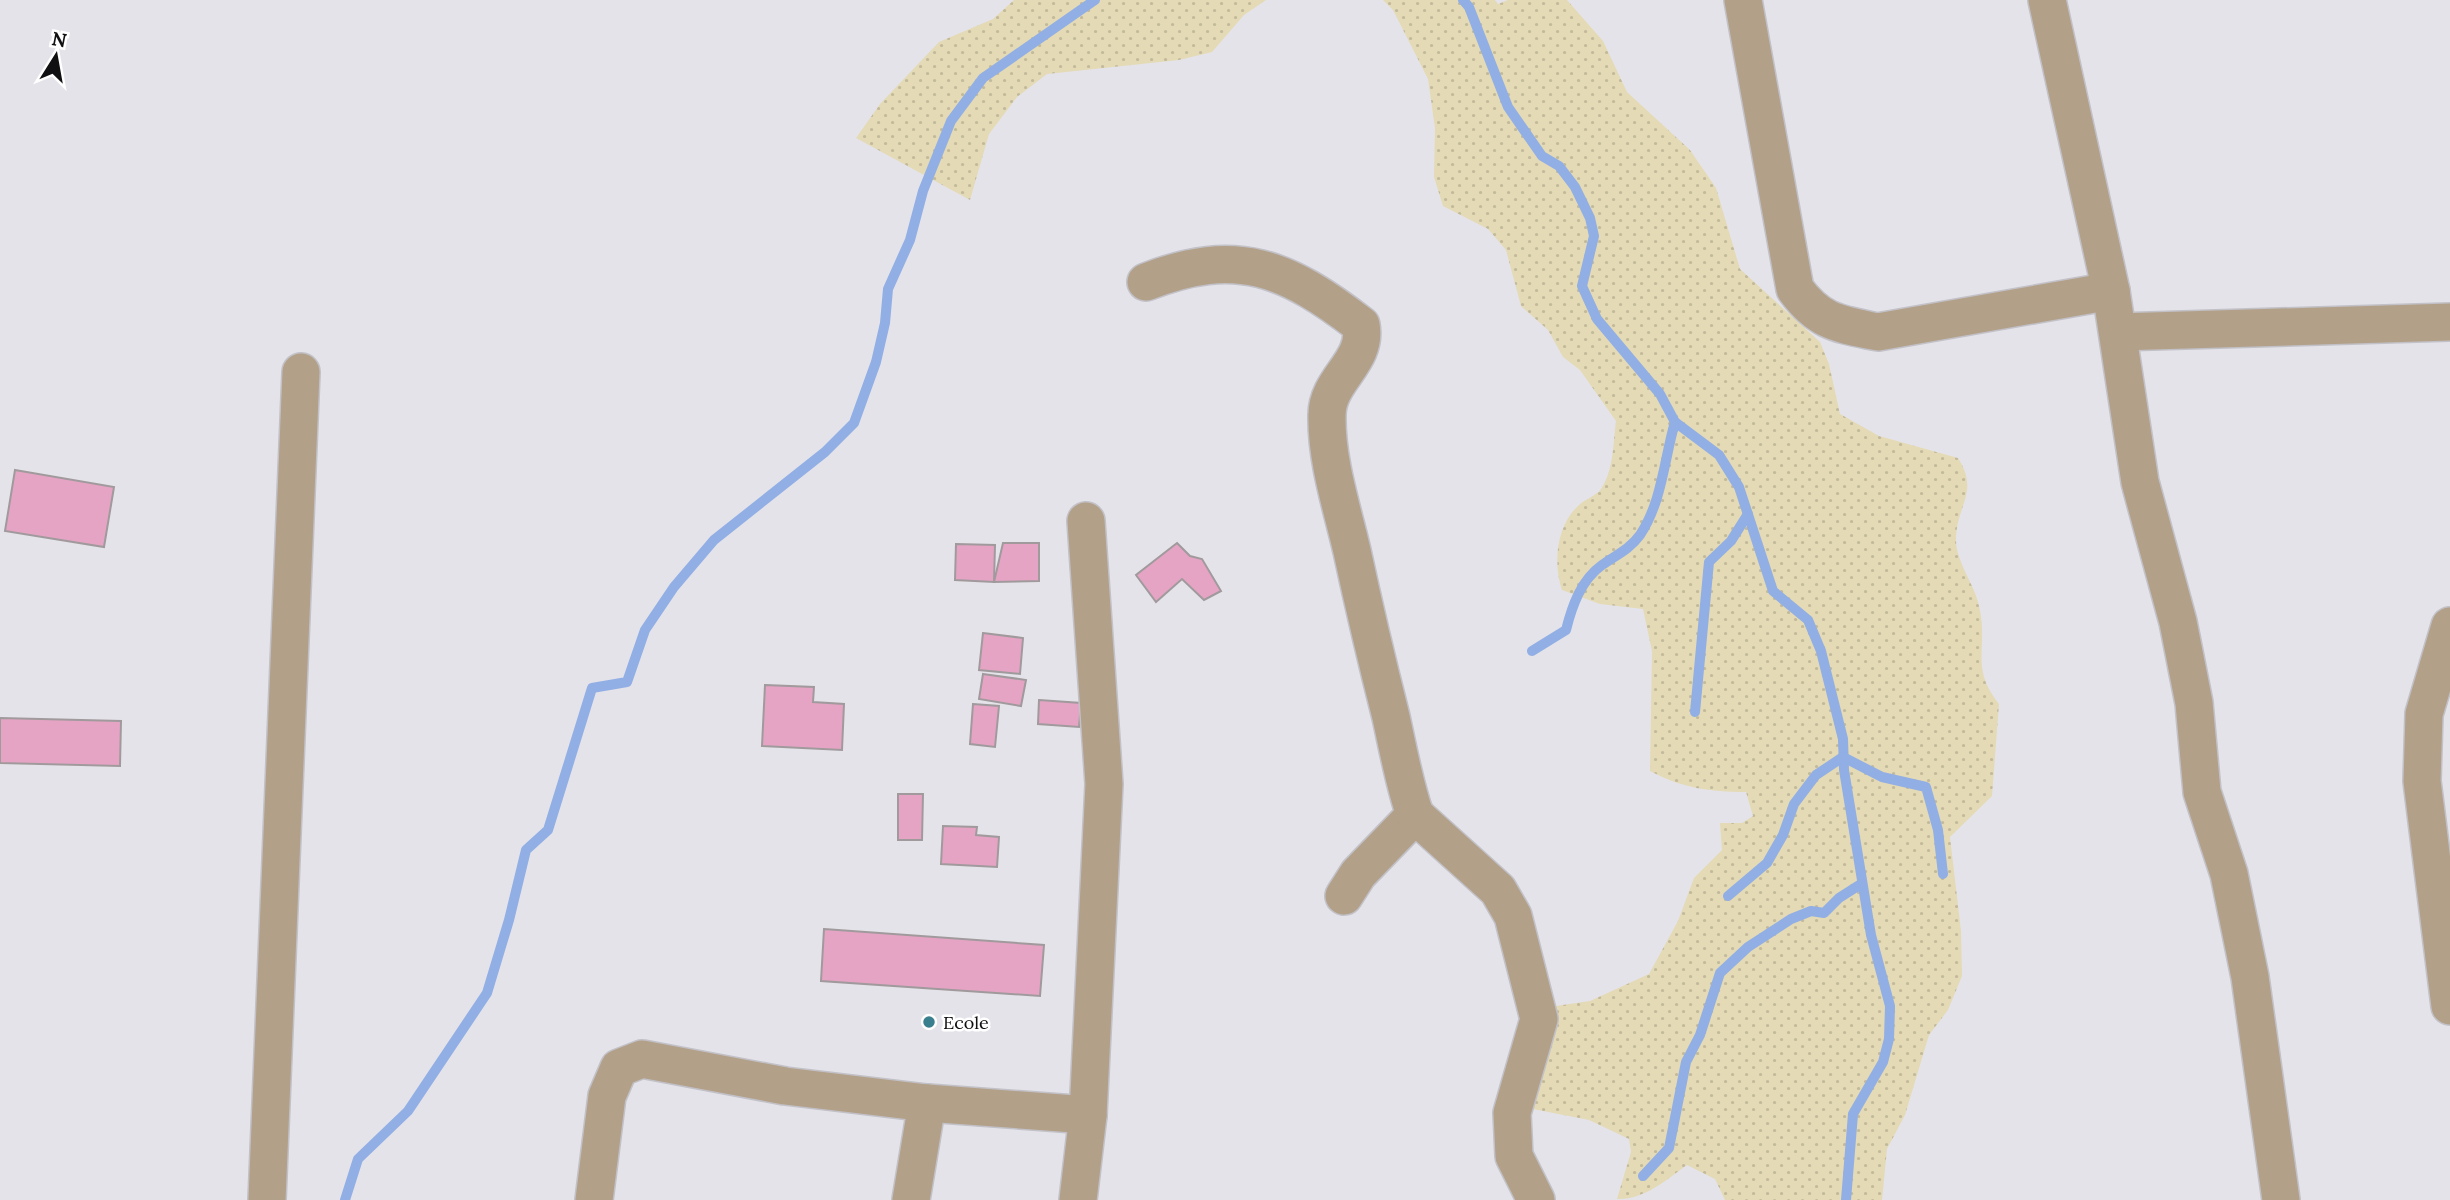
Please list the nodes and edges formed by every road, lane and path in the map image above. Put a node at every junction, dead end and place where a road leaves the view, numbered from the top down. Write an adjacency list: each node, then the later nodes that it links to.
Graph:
1 (1743, 0): 4 (street)
2 (2047, 0): 4 (street)
3 (1146, 282): 10 (street)
4 (2111, 291): 6 (street)
5 (2450, 322): 6 (street)
6 (2118, 332): 20 (street)
7 (301, 372): 15 (street)
8 (1086, 521): 14 (street)
9 (2450, 626): 12 (street)
10 (1415, 815): 11 (street); 19 (street)
11 (1345, 896)
12 (2450, 1006)
13 (927, 1103): 14 (street); 16 (street); 17 (street)
14 (1088, 1115): 18 (street)
15 (267, 1200)
16 (594, 1200)
17 (911, 1200)
18 (1078, 1200)
19 (1536, 1200)
20 (2281, 1200)

